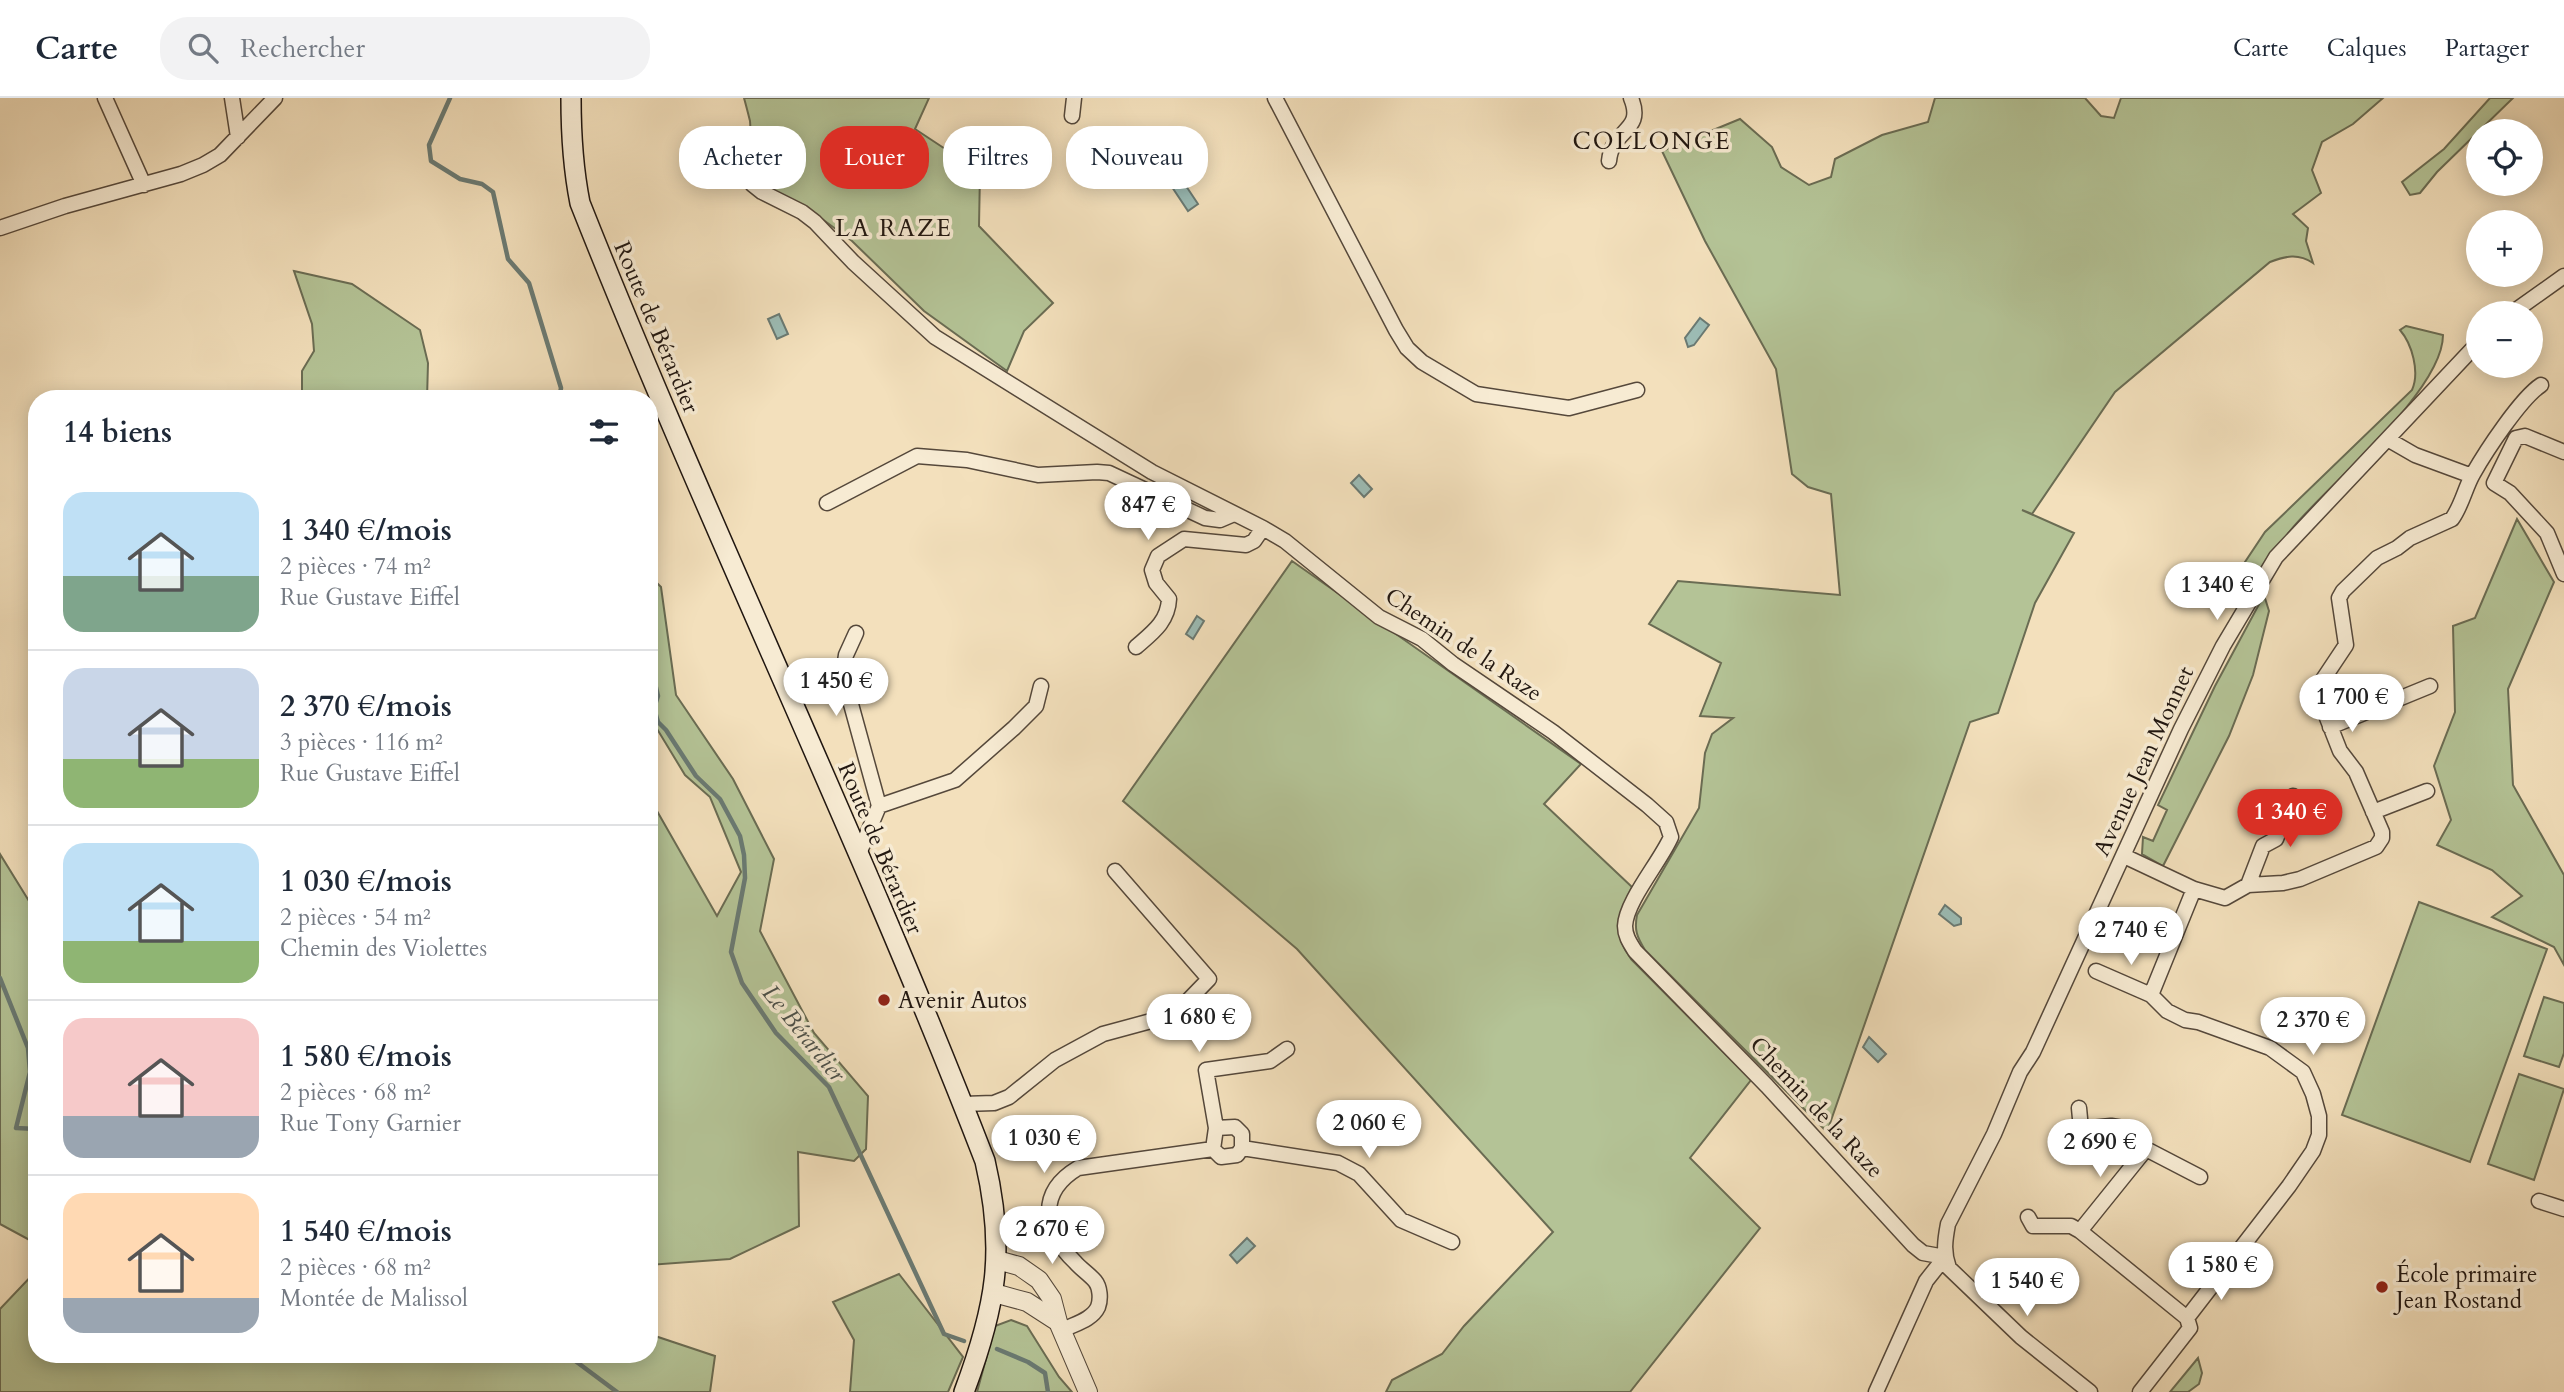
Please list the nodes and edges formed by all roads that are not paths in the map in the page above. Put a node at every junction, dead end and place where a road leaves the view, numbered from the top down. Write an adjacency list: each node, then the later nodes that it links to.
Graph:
1 (105, 98): 11 (street)
2 (232, 98): 9 (street)
3 (275, 98): 9 (street)
4 (571, 98): 18 (main road, Route de Bérardier)
5 (1074, 98): 8 (street)
6 (1275, 98): 19 (street)
7 (1631, 98): 10 (street)
8 (1072, 116)
9 (238, 137): 11 (street)
10 (1609, 161)
11 (144, 185): 13 (street)
12 (758, 189): 25 (street, Chemin de la Raze)
13 (0, 228)
14 (2564, 276): 15 (street)
15 (2529, 301)
16 (2466, 356): 21 (street, Avenue Jean Monnet)
17 (2541, 385): 23 (street)
18 (657, 390)
19 (1637, 390)
20 (658, 392): 37 (main road, Route de Bérardier)
21 (2389, 440): 23 (street); 38 (street, Avenue Jean Monnet)
22 (2564, 452): 27 (street)
23 (2472, 476): 32 (street)
24 (827, 503): 25 (street)
25 (1234, 514): 26 (street, Chemin de la Raze)
26 (1263, 528): 29 (street); 57 (street, Chemin de la Raze)
27 (2564, 574)
28 (856, 633): 35 (street)
29 (1136, 646)
30 (1041, 685): 35 (street)
31 (2430, 686): 32 (street)
32 (2330, 727): 36 (street)
33 (2427, 791): 36 (street)
34 (2293, 796): 40 (street)
35 (879, 806): 37 (street)
36 (2373, 812): 40 (street)
37 (858, 856): 45 (main road, Route de Bérardier)
38 (2124, 856): 41 (street); 57 (street, Avenue Jean Monnet)
39 (1115, 871): 45 (street)
40 (2248, 885): 41 (street)
41 (2194, 889): 43 (street)
42 (2096, 971): 43 (street)
43 (2151, 995): 60 (street)
44 (1287, 1049): 47 (street)
45 (963, 1104): 58 (main road, Route de Bérardier)
46 (2079, 1108): 50 (street)
47 (1216, 1128): 48 (street); 49 (street)
48 (1242, 1148): 49 (street); 56 (street)
49 (1213, 1149): 61 (street)
50 (2146, 1149): 51 (street); 55 (street)
51 (2200, 1177)
52 (2539, 1201): 53 (street)
53 (2564, 1209)
54 (2028, 1217): 55 (street)
55 (2080, 1231): 60 (street)
56 (1452, 1242)
57 (1945, 1256): 64 (street); 65 (street)
58 (997, 1260): 59 (main road, Route de Bérardier); 61 (street)
59 (994, 1293): 61 (street); 62 (main road, Route de Bérardier)
60 (2187, 1318): 66 (street)
61 (1060, 1326): 63 (street)
62 (964, 1392)
63 (1088, 1392)
64 (1876, 1392)
65 (2090, 1392)
66 (2140, 1392)

